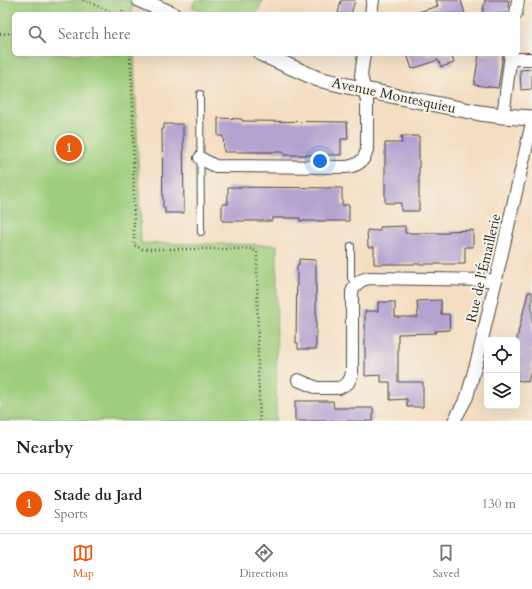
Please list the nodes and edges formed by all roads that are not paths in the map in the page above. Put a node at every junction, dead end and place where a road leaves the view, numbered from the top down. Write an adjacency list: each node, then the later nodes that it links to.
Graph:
1 (140, 0): 4 (street)
2 (373, 0): 5 (street)
3 (518, 0): 6 (street)
4 (167, 12)
5 (371, 12)
6 (516, 12)
7 (266, 56): 11 (street, Avenue Montesquieu)
8 (364, 56): 11 (street)
9 (511, 56): 10 (street); 13 (street)
10 (532, 59)
11 (365, 90): 13 (street, Avenue Montesquieu); 15 (street)
12 (200, 94): 15 (lane)
13 (503, 116): 14 (street, Avenue Montesquieu)
14 (531, 118): 18 (street, Rue de l'Émaillerie)
15 (200, 158): 16 (lane)
16 (201, 232)
17 (351, 246): 19 (lane)
18 (496, 281): 19 (street); 21 (street, Rue de l'Émaillerie)
19 (356, 284): 20 (street)
20 (298, 380)
21 (454, 421)

